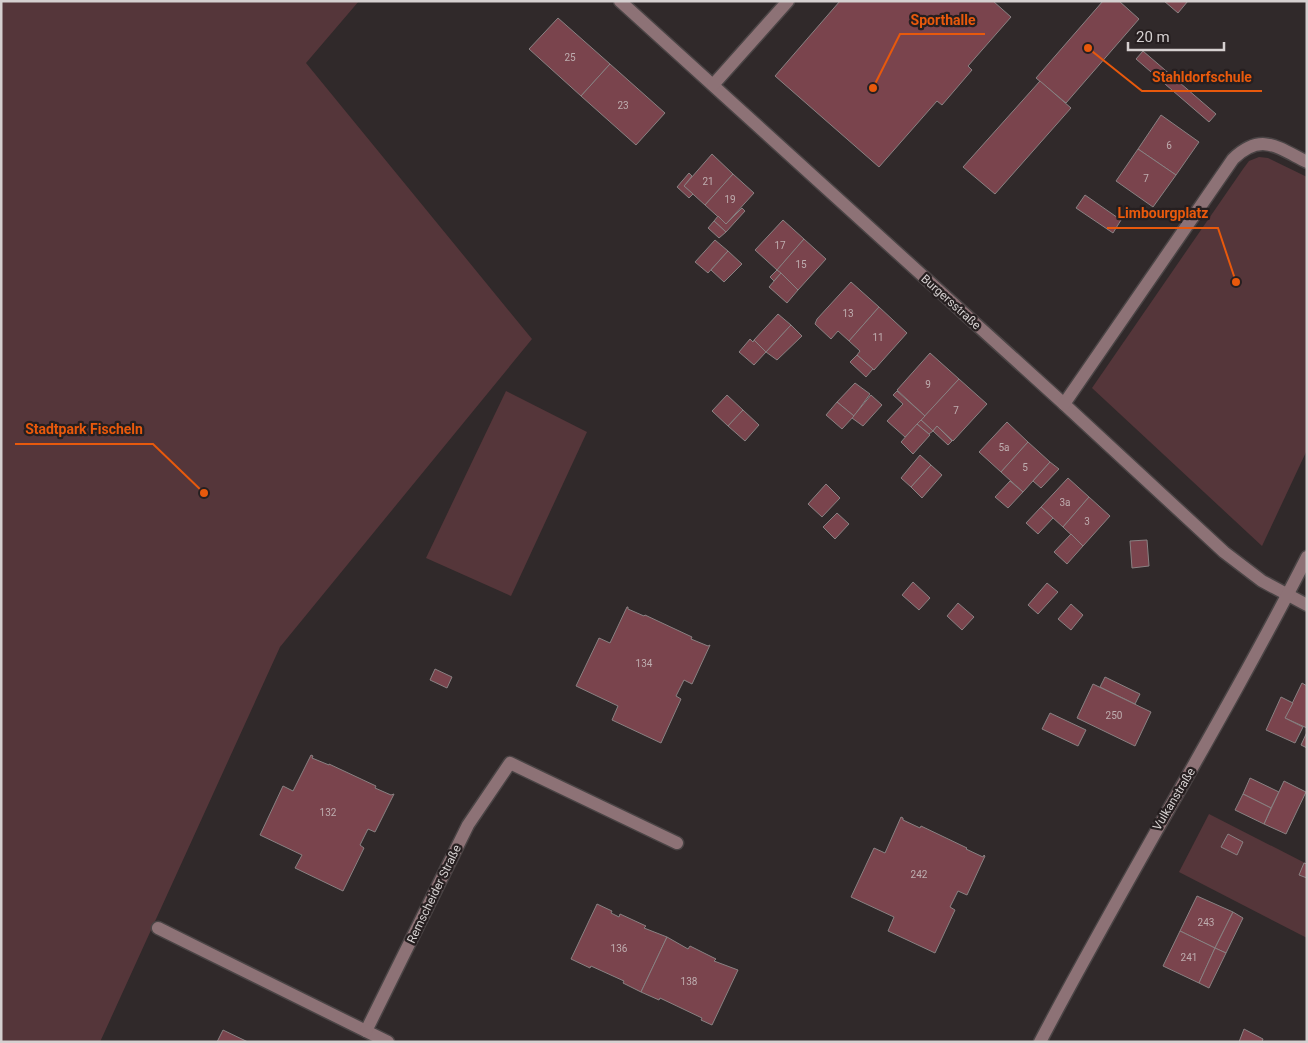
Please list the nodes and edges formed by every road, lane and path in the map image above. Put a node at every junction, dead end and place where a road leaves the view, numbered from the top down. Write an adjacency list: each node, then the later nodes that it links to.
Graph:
1 (620, 1): 3 (street, Burgersstraße)
2 (788, 1): 3 (street)
3 (713, 85): 5 (street, Burgersstraße)
4 (1307, 162): 5 (street)
5 (1064, 404): 7 (street, Burgersstraße)
6 (1307, 557): 7 (street, Vulkanstraße)
7 (1287, 595): 8 (street, Burgersstraße); 13 (street, Vulkanstraße)
8 (1307, 605)
9 (677, 843): 11 (street, Remscheider Straße)
10 (158, 928): 11 (street)
11 (366, 1031): 12 (street)
12 (388, 1042)
13 (1040, 1042)

